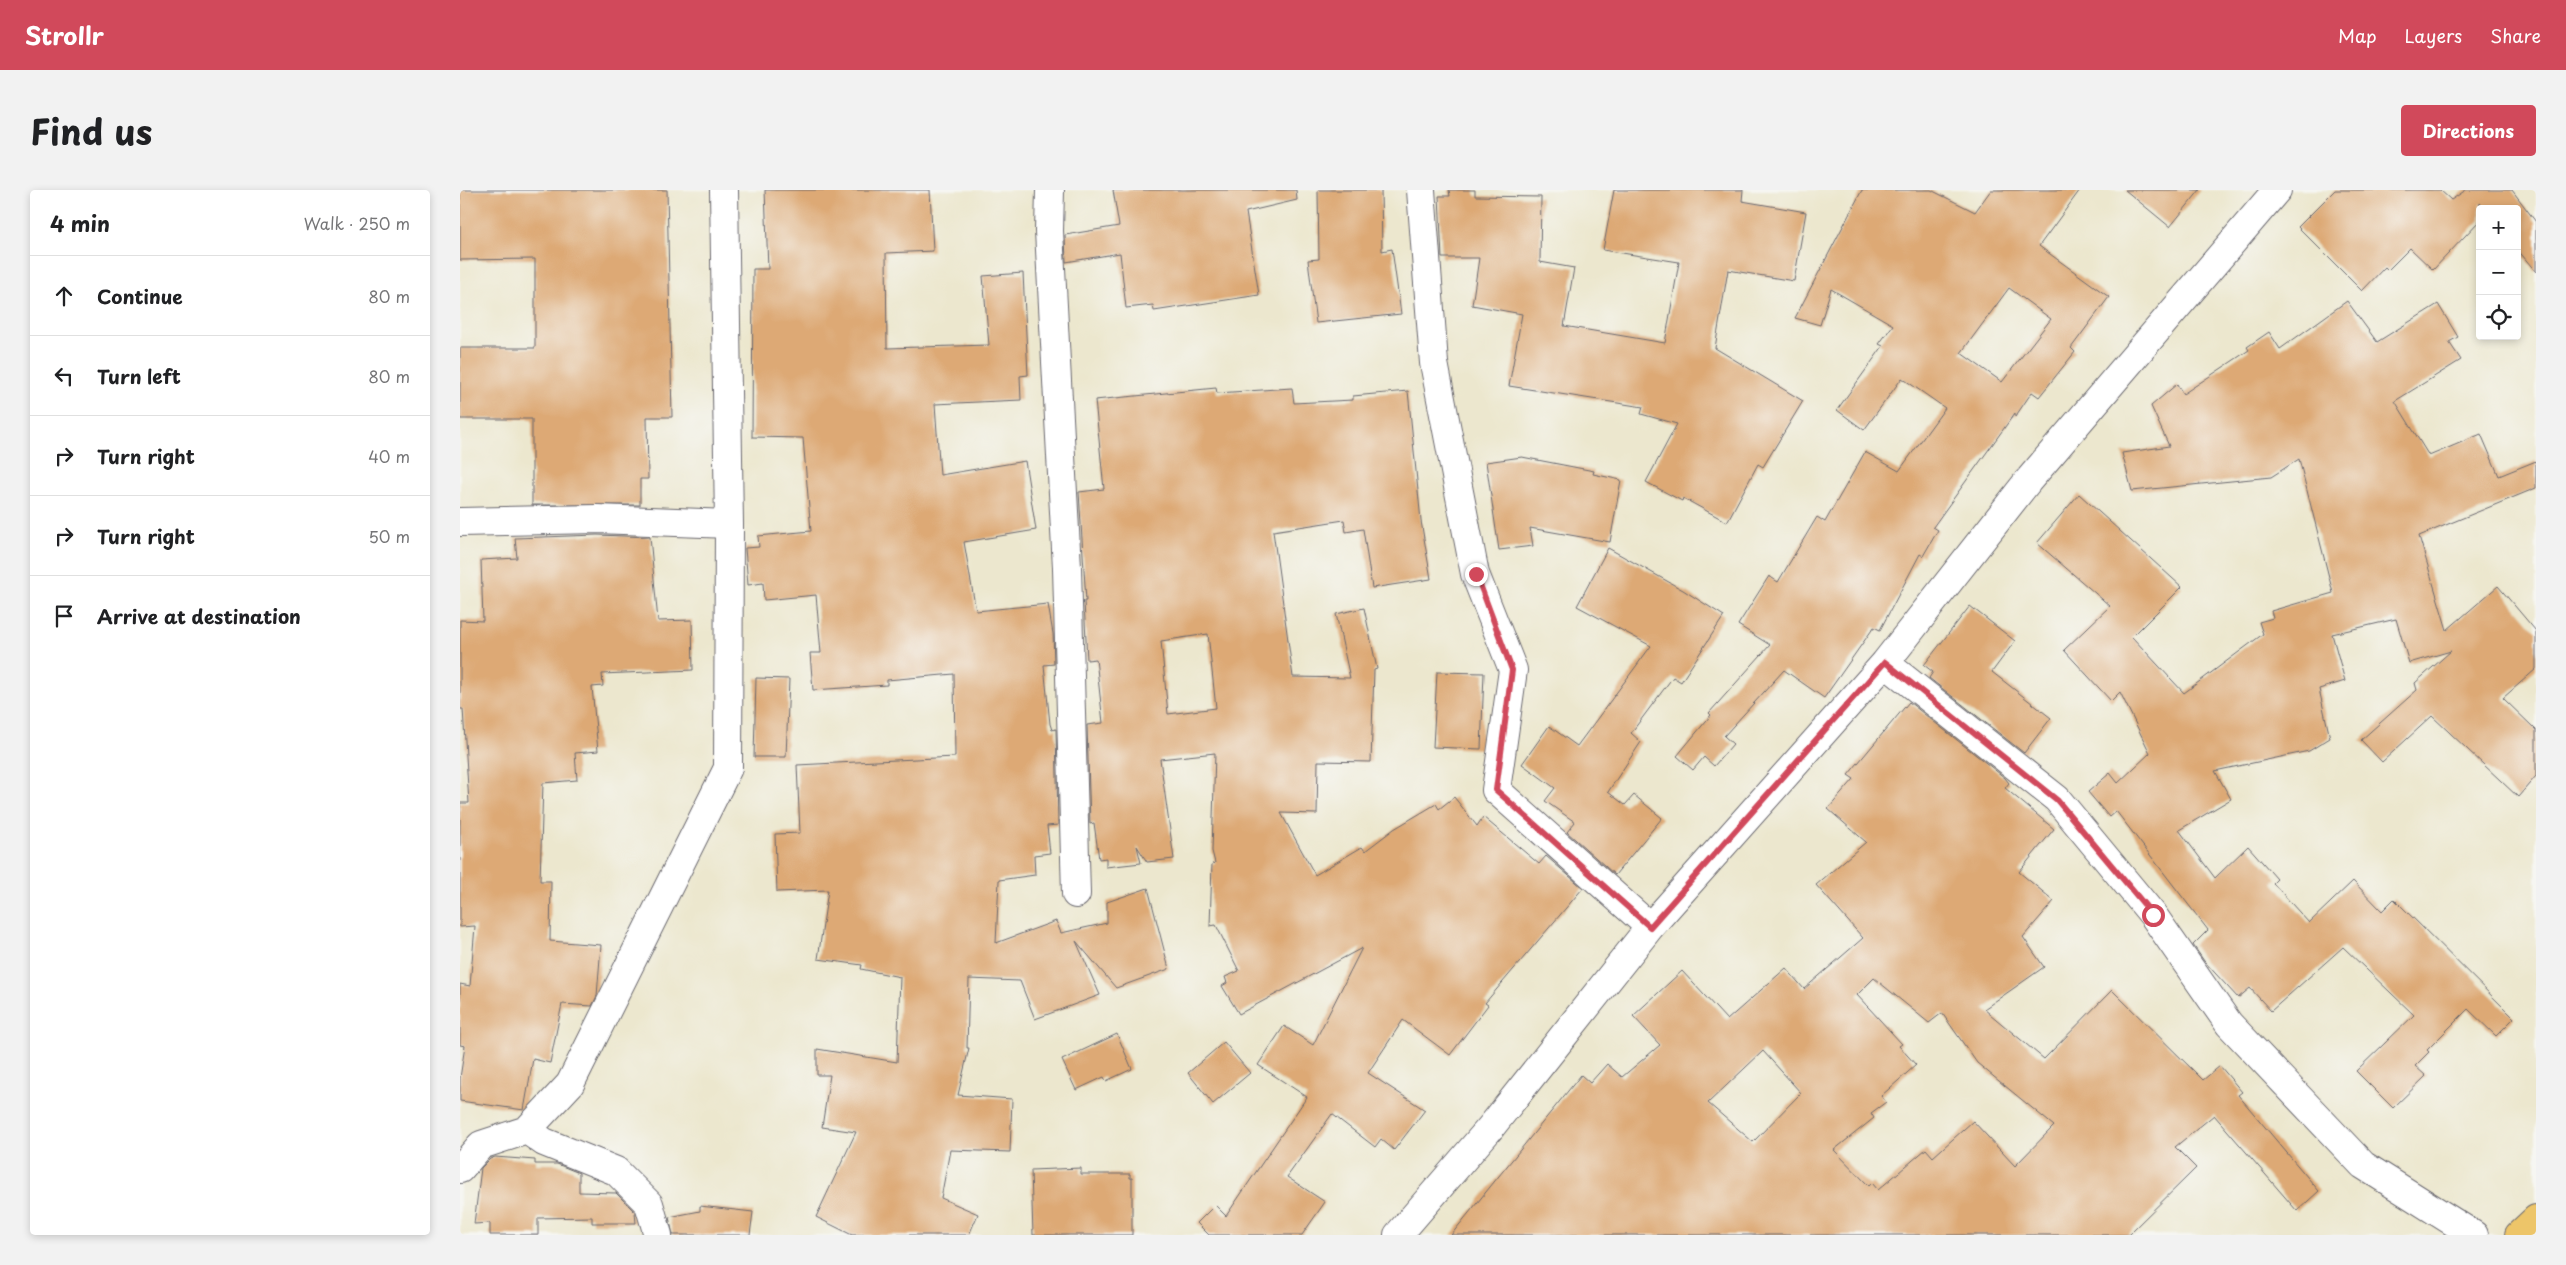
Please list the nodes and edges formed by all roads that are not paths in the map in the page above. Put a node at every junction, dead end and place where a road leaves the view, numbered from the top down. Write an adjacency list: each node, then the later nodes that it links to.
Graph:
1 (724, 190): 6 (street)
2 (1050, 190): 8 (street)
3 (1421, 190): 9 (street)
4 (2277, 190): 7 (street)
5 (460, 522): 6 (street)
6 (729, 524): 10 (street)
7 (1885, 662): 9 (street); 15 (street)
8 (1076, 894)
9 (1650, 927): 14 (street)
10 (528, 1130): 11 (street); 13 (street)
11 (460, 1169)
12 (2536, 1219): 16 (highway)
13 (658, 1235)
14 (1398, 1235)
15 (2474, 1235)
16 (2519, 1235)

